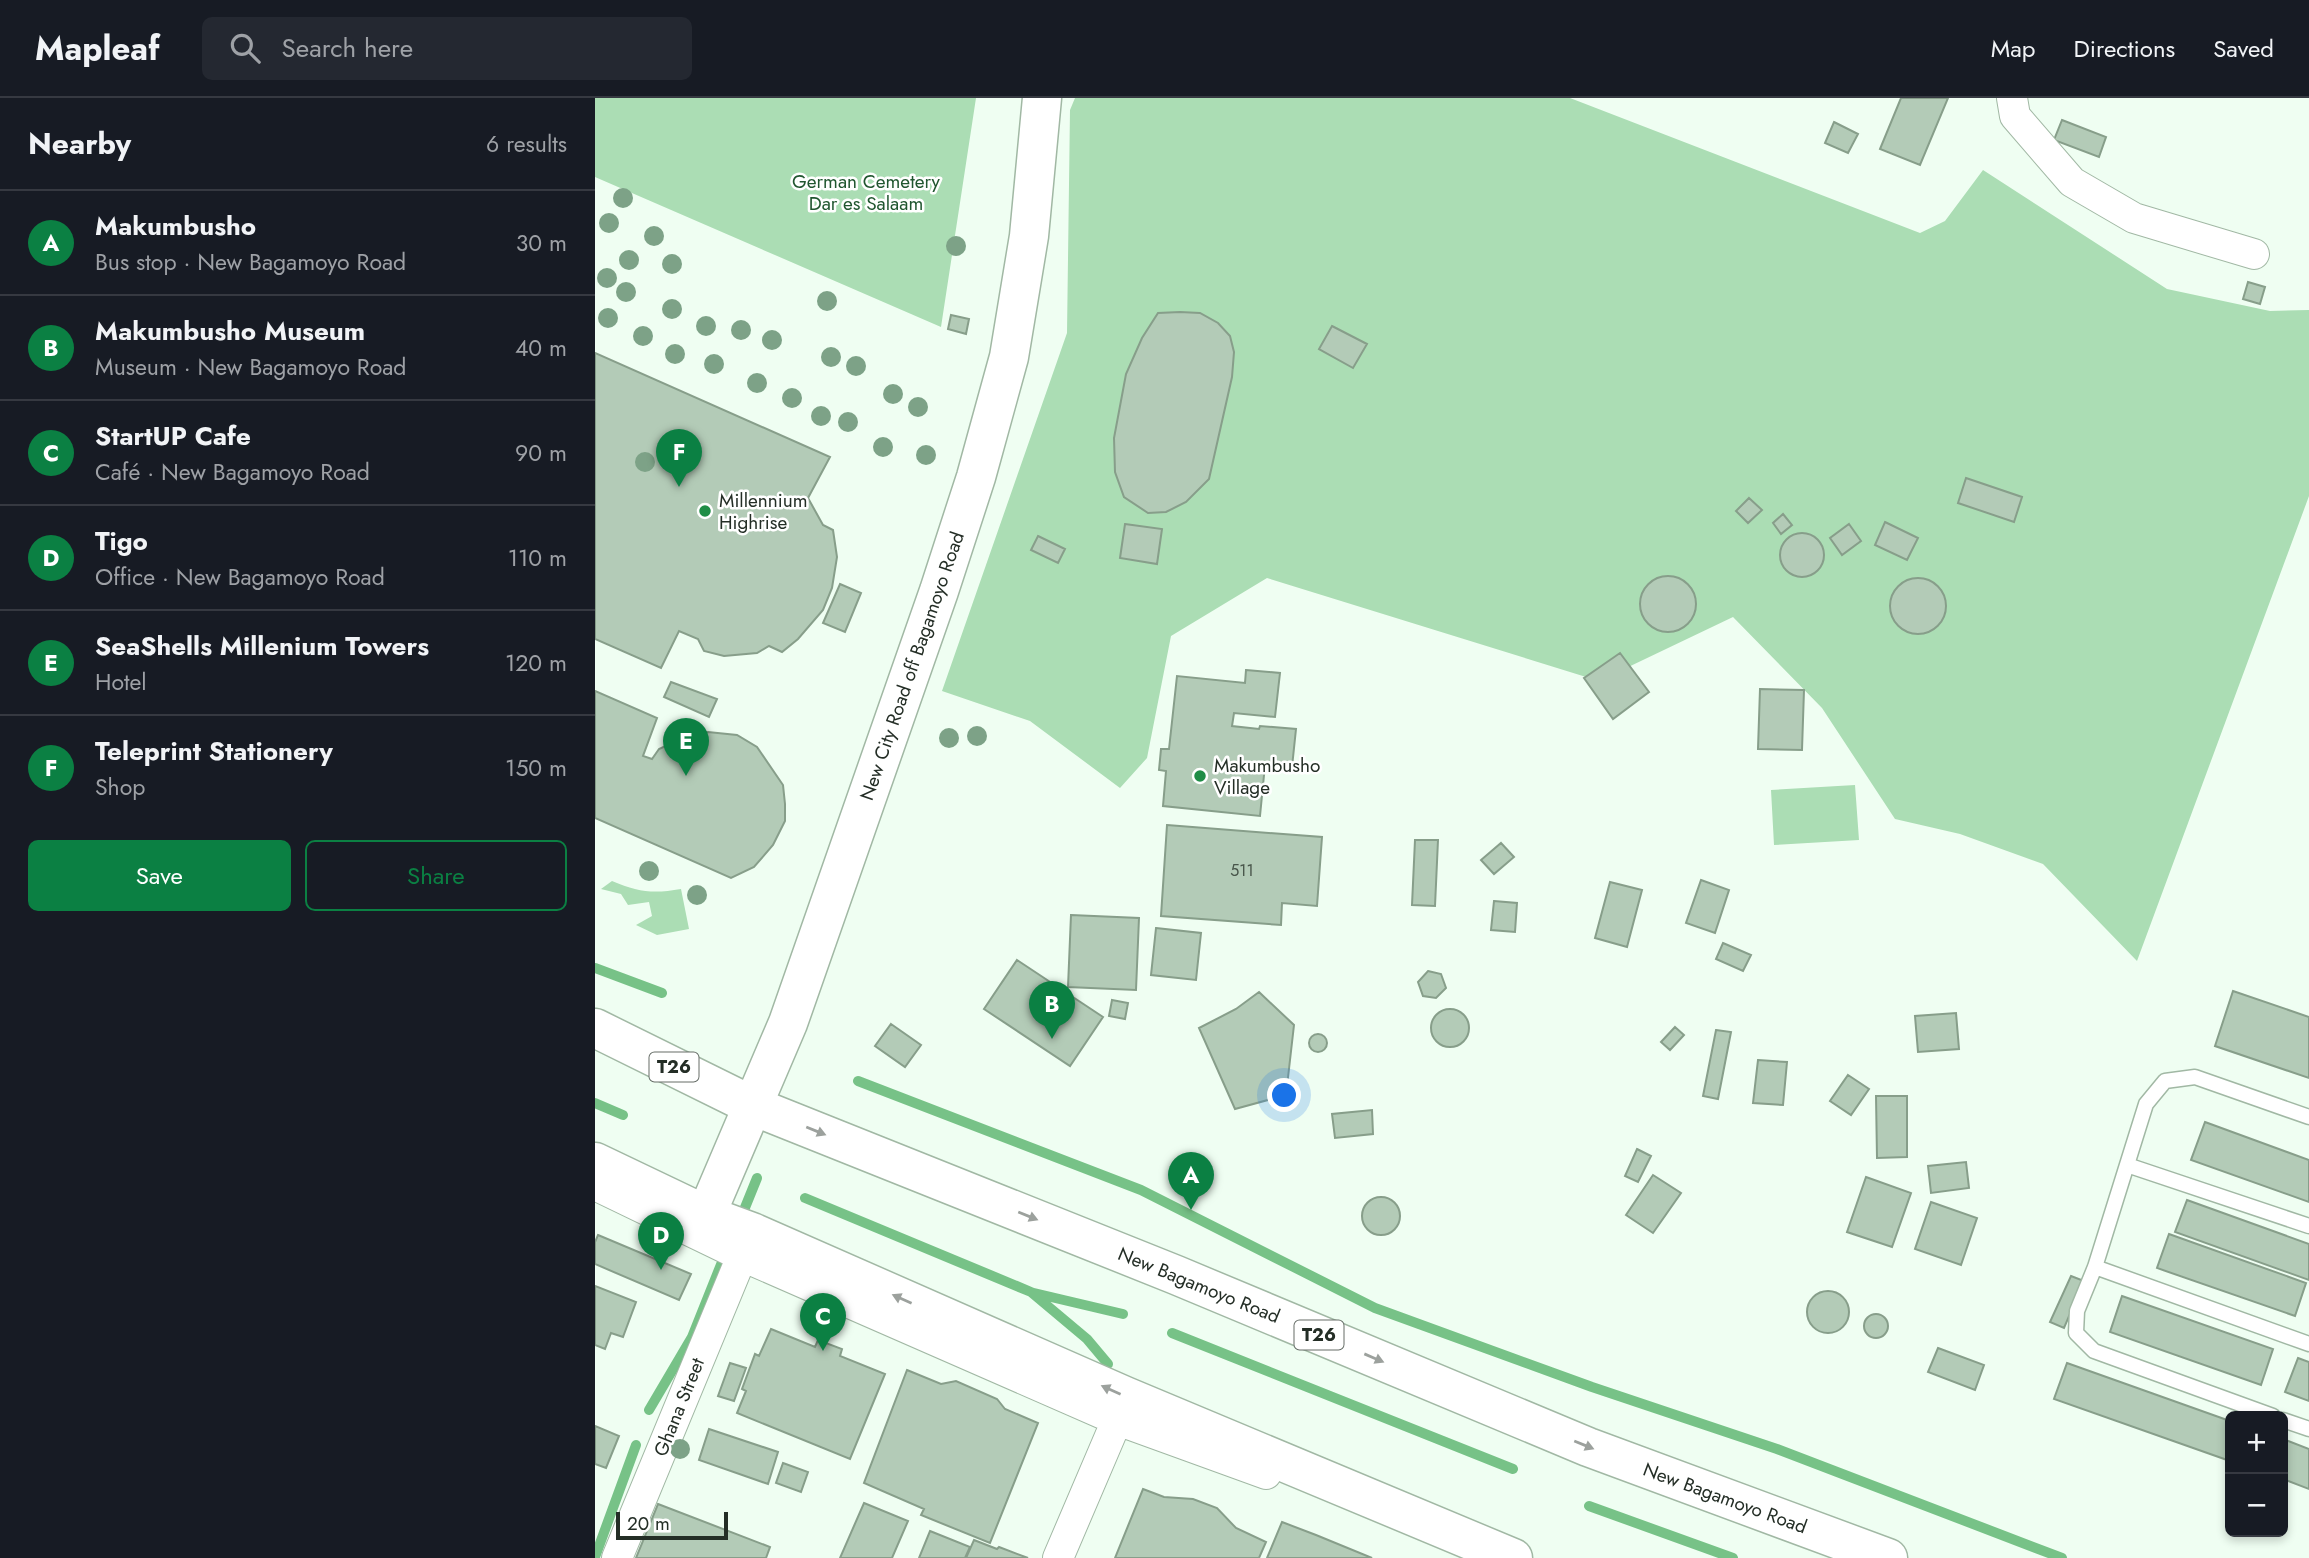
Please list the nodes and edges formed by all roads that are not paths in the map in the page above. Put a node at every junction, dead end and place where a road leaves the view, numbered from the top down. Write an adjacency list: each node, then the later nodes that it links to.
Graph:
1 (1042, 98): 5 (main road, New City Road off Bagamoyo Road)
2 (2012, 98): 3 (street)
3 (2254, 254)
4 (595, 1028): 5 (main road, New Bagamoyo Road / T26)
5 (753, 1106): 10 (main road, New City Road off Bagamoyo Road); 23 (main road, New Bagamoyo Road / T26, one-way to 23)
6 (2309, 1117): 8 (lane)
7 (595, 1162): 10 (main road)
8 (2127, 1165): 11 (lane); 13 (lane)
9 (595, 1185): 12 (street)
10 (706, 1215): 22 (main road, one-way to 10)
11 (2309, 1226)
12 (742, 1256): 16 (street); 19 (street, Ghana Street)
13 (2095, 1267): 14 (lane); 15 (lane)
14 (2309, 1343)
15 (2259, 1411)
16 (1117, 1420): 20 (street); 21 (street)
17 (2288, 1422): 18 (lane)
18 (2309, 1429)
19 (617, 1558)
20 (1058, 1558)
21 (1500, 1558)
22 (1513, 1558)
23 (1888, 1558)

